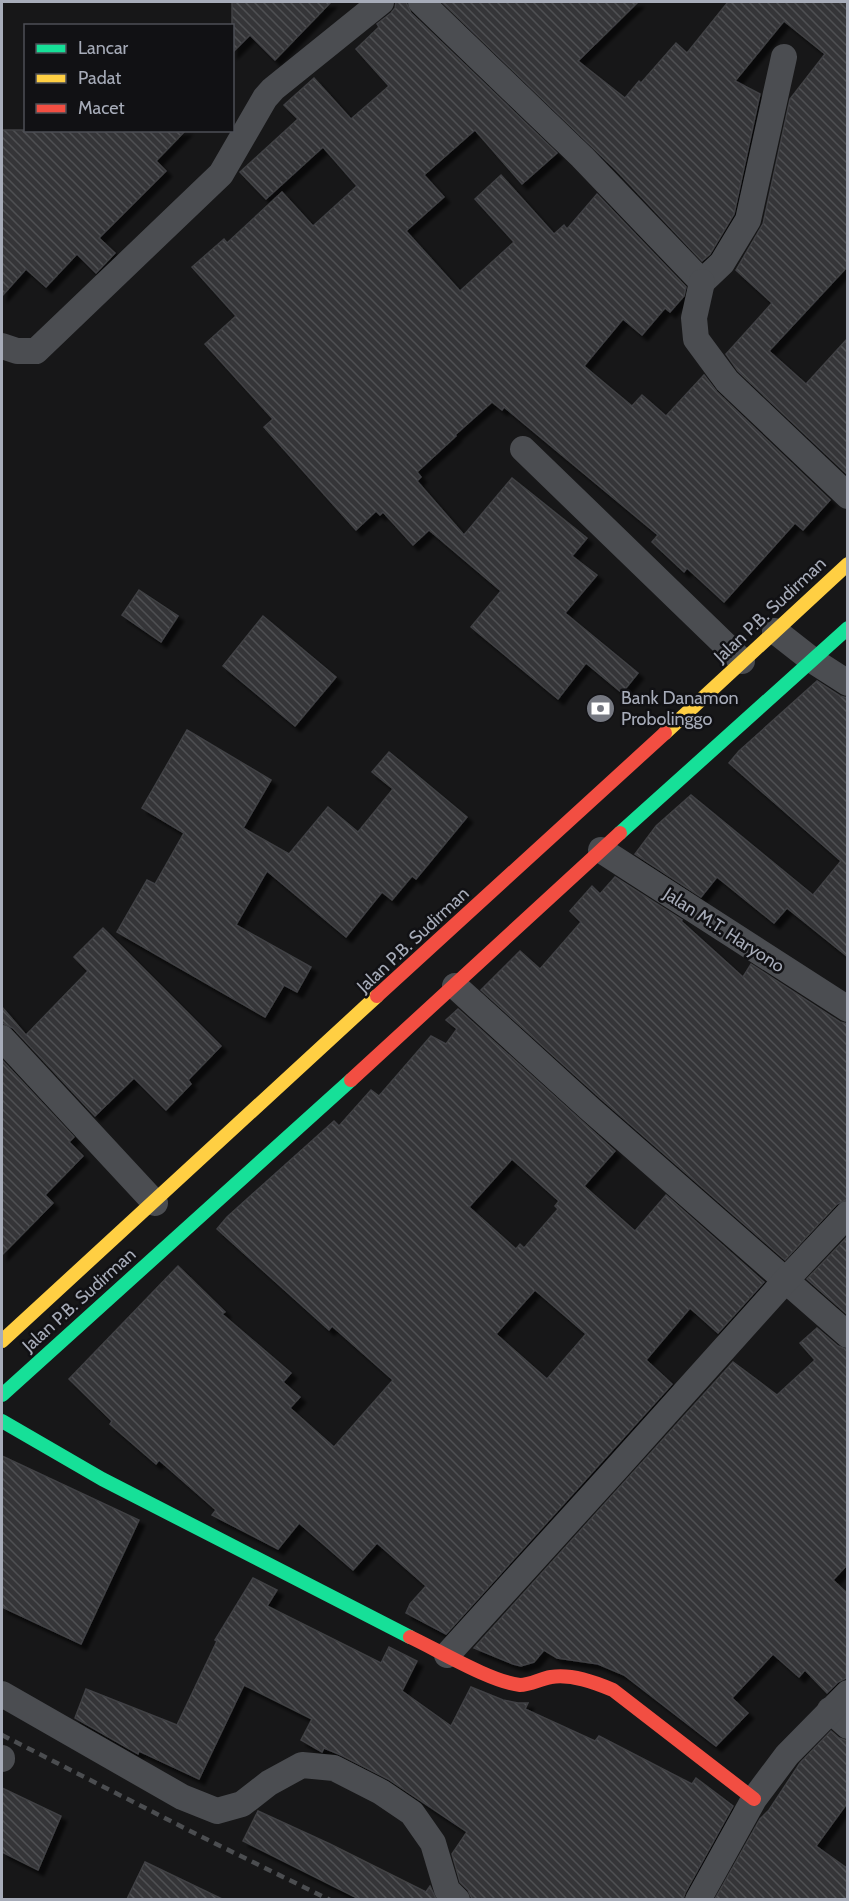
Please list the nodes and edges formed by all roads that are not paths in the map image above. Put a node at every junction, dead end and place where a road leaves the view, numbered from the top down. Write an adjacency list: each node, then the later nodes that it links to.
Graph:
1 (381, 2): 5 (street)
2 (421, 2): 4 (street)
3 (784, 57): 4 (street)
4 (702, 282): 7 (street)
5 (2, 346)
6 (523, 449): 12 (street)
7 (848, 496)
8 (848, 564): 10 (main road, Jalan P.B. Sudirman)
9 (848, 628): 11 (main road, Jalan P.B. Sudirman)
10 (775, 630): 11 (street); 12 (main road, Jalan P.B. Sudirman)
11 (812, 660): 13 (street); 14 (main road, Jalan P.B. Sudirman)
12 (742, 661): 18 (main road, Jalan P.B. Sudirman)
13 (848, 683)
14 (601, 850): 15 (main road, Jalan P.B. Sudirman); 16 (street, Jalan M.T. Haryono)
15 (455, 986): 20 (street); 23 (main road, Jalan P.B. Sudirman)
16 (848, 1009)
17 (2, 1038): 18 (street)
18 (155, 1203): 22 (main road, Jalan P.B. Sudirman)
19 (848, 1214): 20 (street)
20 (785, 1281): 21 (street); 25 (street)
21 (848, 1335)
22 (2, 1341)
23 (2, 1395)
24 (2, 1421): 25 (main road)
25 (447, 1655): 28 (main road)
26 (2, 1694): 29 (street)
27 (842, 1710): 28 (street)
28 (754, 1799): 30 (street)
29 (457, 1899)
30 (698, 1899)

